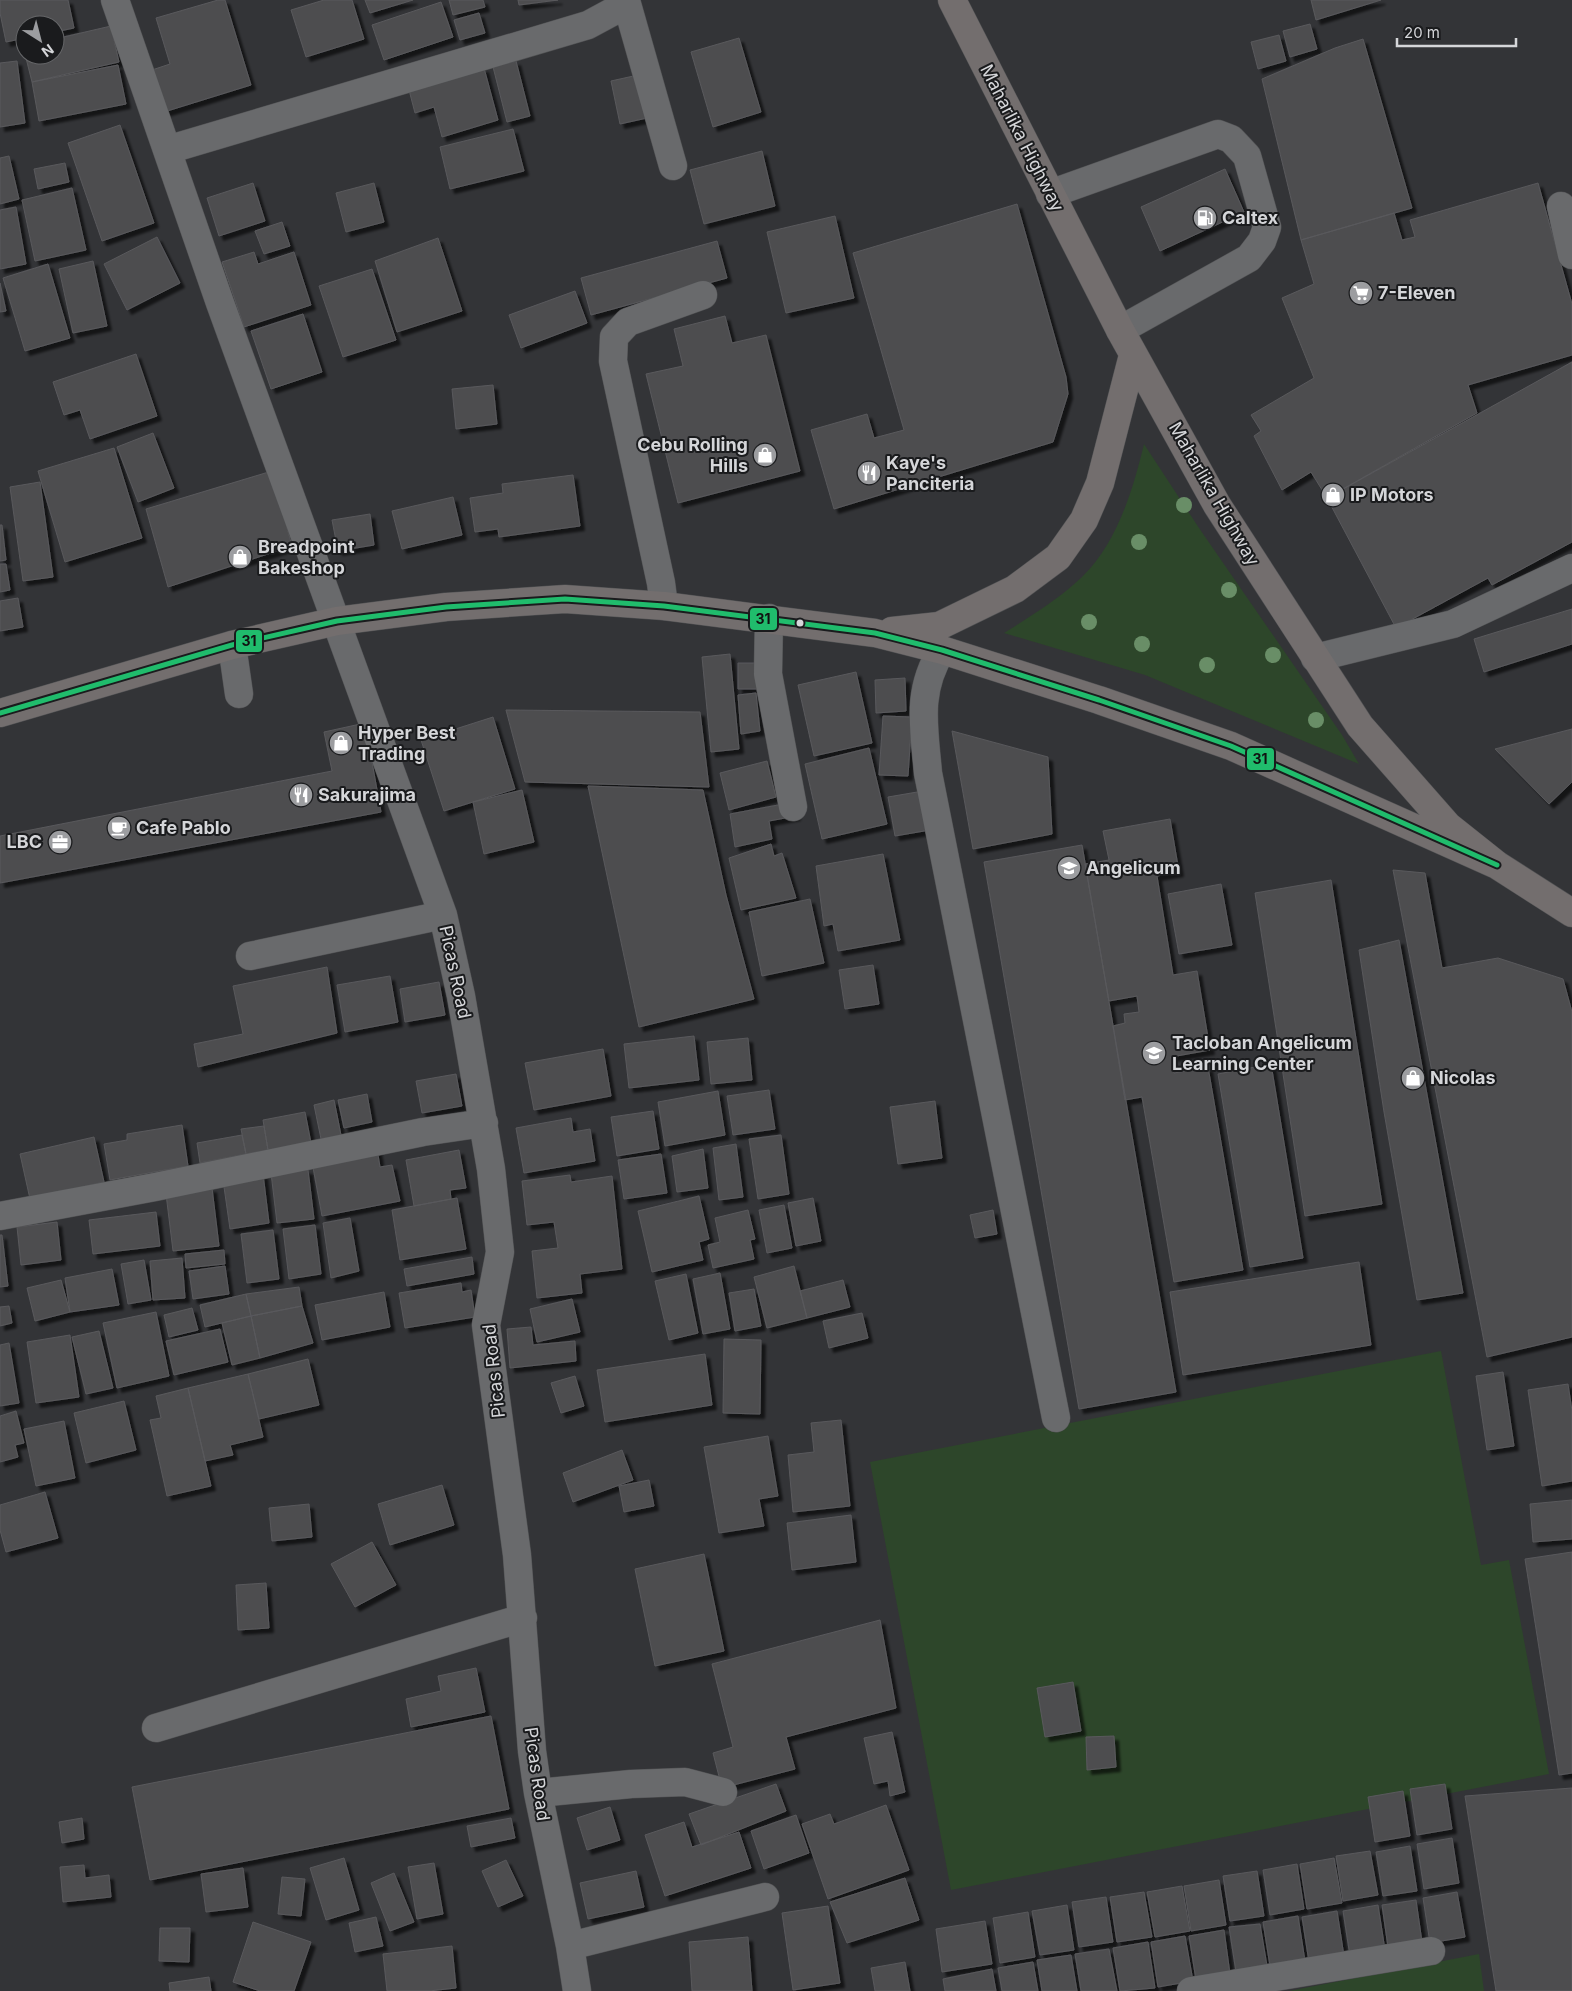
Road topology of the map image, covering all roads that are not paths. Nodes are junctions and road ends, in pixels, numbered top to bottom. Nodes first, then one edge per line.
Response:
1 (116, 0) edge
2 (952, 0) edge
3 (626, 2) edge
4 (167, 150) junction
5 (673, 166) dead end
6 (1050, 194) junction
7 (1560, 206) dead end
8 (1572, 255) edge
9 (703, 294) dead end
10 (1120, 330) junction
11 (1133, 355) junction
12 (1572, 568) edge
13 (664, 606) junction
14 (769, 618) junction
15 (337, 620) junction
16 (875, 633) junction
17 (232, 645) junction
18 (942, 650) junction
19 (1315, 658) junction
20 (239, 694) dead end
21 (0, 713) edge
22 (793, 806) dead end
23 (1497, 865) junction
24 (1572, 913) edge
25 (443, 915) junction
26 (250, 956) dead end
27 (484, 1123) junction
28 (0, 1216) edge
29 (1056, 1418) dead end
30 (523, 1618) junction
31 (156, 1728) dead end
32 (723, 1792) dead end
33 (538, 1793) junction
34 (765, 1896) dead end
35 (570, 1946) junction
36 (1431, 1951) dead end
37 (577, 1991) edge
38 (1191, 1991) edge

1 - 4 street, Picas Road
2 - 6 main road, Maharlika Highway
3 - 4 street
3 - 5 street
4 - 15 street, Picas Road
6 - 10 main road, Maharlika Highway
6 - 10 street
7 - 8 street
9 - 13 street
10 - 11 main road, Maharlika Highway
11 - 16 main road
11 - 19 main road, Maharlika Highway
12 - 19 street
13 - 14 main road
13 - 15 main road
14 - 16 main road
14 - 22 street
15 - 17 main road
15 - 25 street, Picas Road
16 - 18 main road
17 - 20 street
17 - 21 main road
18 - 23 main road
18 - 29 street
19 - 23 main road, Maharlika Highway
23 - 24 main road, Maharlika Highway
25 - 26 street
25 - 27 street, Picas Road
27 - 28 street
27 - 30 street, Picas Road
30 - 31 street
30 - 33 street, Picas Road
32 - 33 street
33 - 35 street, Picas Road
34 - 35 street
35 - 37 street, Picas Road
36 - 38 street

